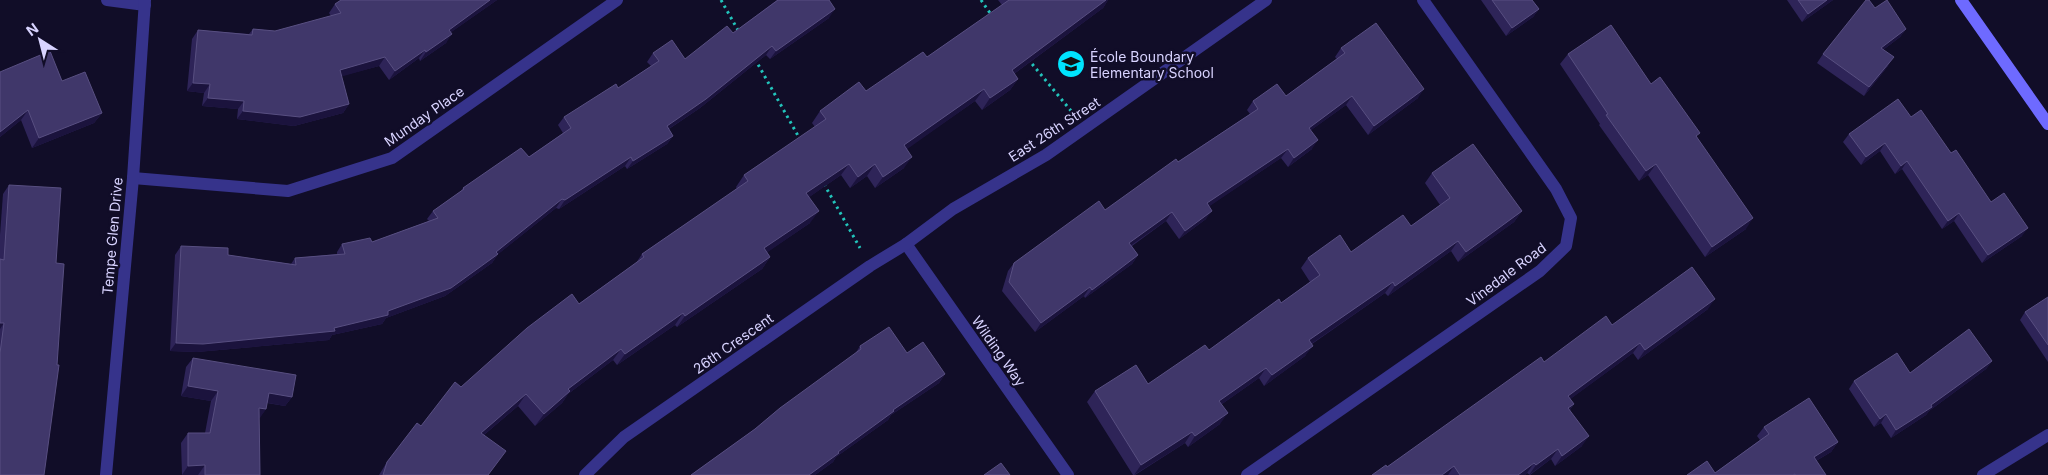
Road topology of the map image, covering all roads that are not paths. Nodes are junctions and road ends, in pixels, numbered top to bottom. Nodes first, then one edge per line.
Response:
1 (107, 0) edge
2 (617, 0) edge
3 (1266, 0) edge
4 (1423, 0) edge
5 (1961, 0) edge
6 (145, 2) edge
7 (2048, 124) edge
8 (133, 178) junction
9 (906, 244) junction
10 (2048, 435) edge
11 (106, 475) edge
12 (585, 475) edge
13 (1068, 475) edge
14 (1247, 475) edge
15 (1983, 475) edge

1 - 6 street
2 - 8 street, Munday Place
3 - 9 street, East 26th Street
4 - 14 street, Vinedale Road
5 - 7 street
6 - 8 street, Tempe Glen Drive
8 - 11 street, Tempe Glen Drive
9 - 12 street, 26th Crescent
9 - 13 street, Wilding Way
10 - 15 street

